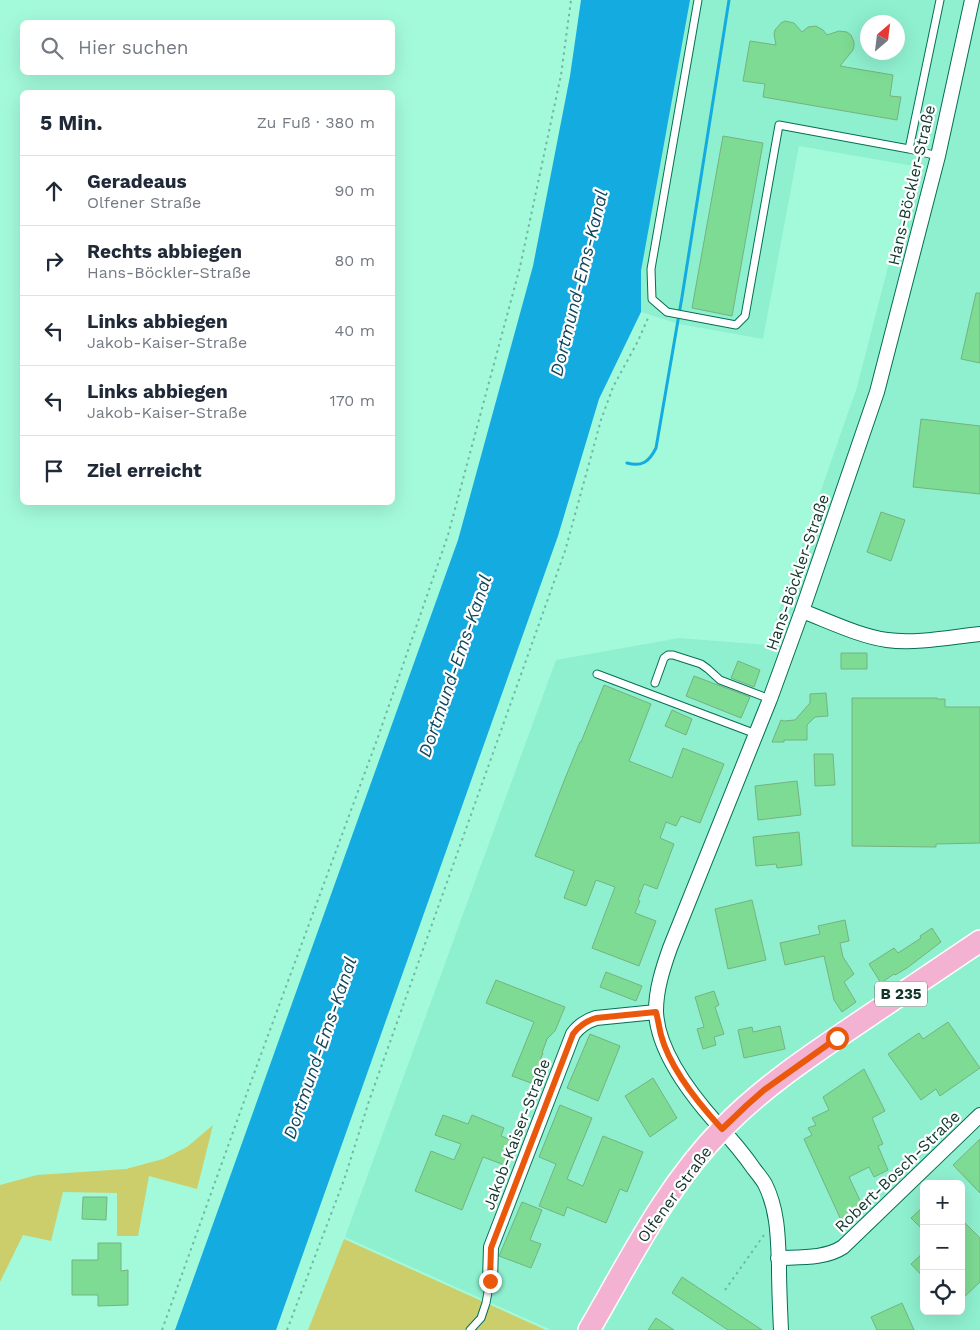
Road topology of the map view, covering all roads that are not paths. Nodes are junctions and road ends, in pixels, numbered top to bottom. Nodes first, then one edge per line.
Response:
1 (698, 0) edge
2 (940, 0) edge
3 (972, 0) edge
4 (909, 149) junction
5 (938, 156) junction
6 (802, 611) junction
7 (980, 634) edge
8 (597, 674) dead end
9 (654, 683) dead end
10 (770, 699) junction
11 (756, 734) junction
12 (980, 941) edge
13 (656, 1012) junction
14 (980, 1116) edge
15 (722, 1129) junction
16 (778, 1258) junction
17 (490, 1281) joint
18 (470, 1330) edge
19 (589, 1330) edge
20 (781, 1330) edge

1 - 4 lane
2 - 4 lane
3 - 5 street, Hans-Böckler-Straße
4 - 5 lane
5 - 6 street, Hans-Böckler-Straße
6 - 7 street
6 - 10 street, Hans-Böckler-Straße
8 - 11 lane
9 - 10 lane
10 - 11 street, Hans-Böckler-Straße
11 - 13 street, Hans-Böckler-Straße
12 - 15 main road, Olfener Straße / B 235
13 - 15 street, Hans-Böckler-Straße
13 - 17 street, Jakob-Kaiser-Straße
14 - 16 street, Robert-Bosch-Straße
15 - 16 street, Hans-Böckler-Straße
15 - 19 main road, Olfener Straße / B 235
16 - 20 street, Hans-Böckler-Straße
17 - 18 lane, Jakob-Kaiser-Straße

